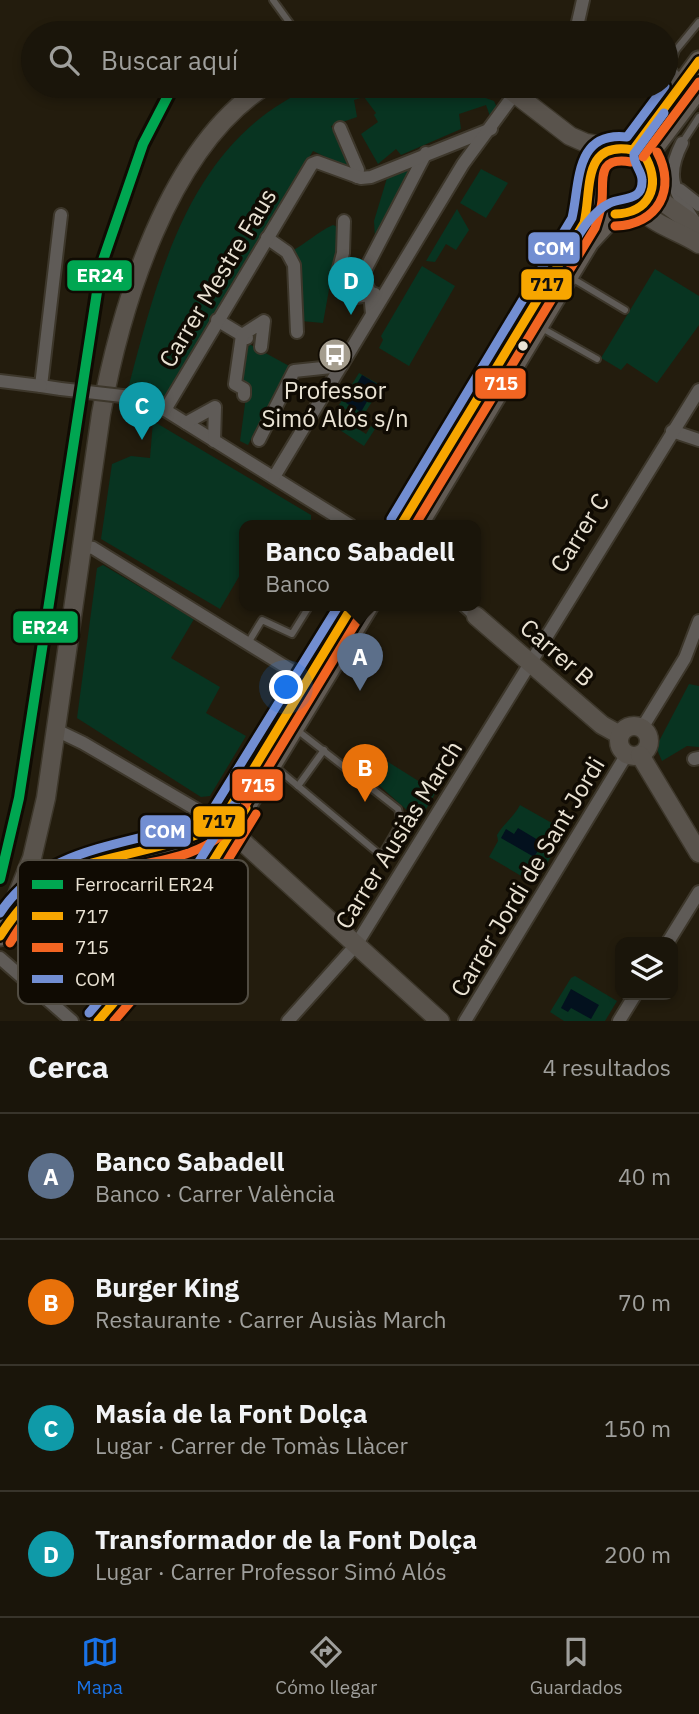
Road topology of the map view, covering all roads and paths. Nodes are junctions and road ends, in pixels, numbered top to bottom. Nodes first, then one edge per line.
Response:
1 (273, 0) edge
2 (583, 0) edge
3 (288, 21) edge
4 (578, 21) edge
5 (699, 22) edge
6 (678, 48) edge
7 (699, 61) edge
8 (679, 77) edge
9 (247, 98) edge
10 (506, 98) edge
11 (521, 98) edge
12 (666, 98) edge
13 (699, 103) edge
14 (679, 114) junction
15 (699, 117) edge
16 (341, 128) dead end
17 (491, 129) junction
18 (682, 144) joint
19 (440, 148) junction
20 (632, 152) junction
21 (426, 153) junction
22 (463, 164) junction
23 (357, 177) junction
24 (664, 186) junction
25 (590, 194) junction
26 (699, 205) edge
27 (641, 209) junction
28 (615, 214) junction
29 (61, 215) dead end
30 (344, 221) dead end
31 (699, 228) edge
32 (267, 238) junction
33 (699, 244) edge
34 (568, 276) junction
35 (386, 292) junction
36 (370, 294) junction
37 (625, 310) dead end
38 (372, 314) junction
39 (217, 320) junction
40 (538, 326) junction
41 (297, 332) dead end
42 (243, 335) junction
43 (597, 359) dead end
44 (341, 366) junction
45 (0, 381) edge
46 (41, 386) junction
47 (699, 390) edge
48 (244, 395) dead end
49 (165, 410) junction
50 (186, 423) junction
51 (672, 431) junction
52 (259, 440) dead end
53 (699, 440) edge
54 (214, 441) junction
55 (274, 477) junction
56 (342, 520) edge
57 (404, 520) edge
58 (421, 520) edge
59 (82, 546) junction
60 (306, 611) edge
61 (348, 611) edge
62 (365, 611) edge
63 (471, 611) edge
64 (699, 621) edge
65 (248, 643) junction
66 (530, 661) junction
67 (307, 680) junction
68 (295, 728) junction
69 (642, 728) junction
70 (56, 730) junction
71 (620, 735) junction
72 (324, 750) junction
73 (633, 755) junction
74 (273, 765) junction
75 (298, 786) junction
76 (226, 827) junction
77 (170, 842) junction
78 (699, 853) edge
79 (30, 860) edge
80 (100, 860) edge
81 (191, 860) edge
82 (210, 860) edge
83 (18, 890) edge
84 (699, 892) edge
85 (18, 911) edge
86 (1, 933) edge
87 (671, 937) edge
88 (356, 945) junction
89 (0, 958) edge
90 (18, 974) edge
91 (632, 1000) edge
92 (53, 1004) edge
93 (113, 1004) edge
94 (72, 1021) edge
95 (98, 1021) edge
96 (288, 1021) edge
97 (440, 1021) edge
98 (465, 1021) edge
99 (619, 1021) edge

1 - 3 lane
2 - 4 street
5 - 6 lane
7 - 8 main road
8 - 14 main road
9 - 59 street
10 - 17 street
11 - 20 street
12 - 20 main road
13 - 14 lane
14 - 20 main road
15 - 18 lane
16 - 23 street
17 - 19 street
17 - 22 street
18 - 24 street
19 - 21 street
19 - 22 street
20 - 24 main road
20 - 25 main road
21 - 23 street
21 - 36 street
22 - 35 street
23 - 32 street, Carrer Mestre Faus
24 - 26 street
24 - 27 main road
24 - 31 street
25 - 28 main road
25 - 57 main road
27 - 28 main road
27 - 33 street
28 - 34 main road
29 - 46 street
30 - 36 street
32 - 39 street, Carrer Mestre Faus
32 - 41 street
34 - 37 lane
34 - 40 main road
35 - 36 street
35 - 38 street
36 - 38 street
38 - 44 street
39 - 42 street
39 - 49 street, Carrer Mestre Faus
40 - 43 lane
40 - 58 main road
42 - 42 street
42 - 48 street
44 - 52 street
44 - 55 street
45 - 46 street
46 - 49 street, bridge
47 - 51 street, Carrer C
49 - 50 street
50 - 54 street
50 - 54 street
51 - 53 street
51 - 66 street, Carrer C
54 - 55 street
55 - 56 street
59 - 65 street
59 - 70 street
60 - 65 lane
61 - 67 main road
62 - 68 main road
63 - 66 street, Carrer B
64 - 69 street
65 - 67 street
66 - 71 street, Carrer B
66 - 88 street, Carrer Ausiàs March
67 - 76 main road
68 - 72 lane
68 - 74 main road
69 - 71 street
69 - 73 street
70 - 76 street
70 - 79 street
71 - 73 street
72 - 75 lane
72 - 75 lane
73 - 78 street
73 - 98 street, Carrer Jordi de Sant Jordi
74 - 75 lane
74 - 76 main road
76 - 77 main road
76 - 82 main road
76 - 88 street
77 - 80 main road
77 - 81 main road
83 - 86 street
84 - 87 street
85 - 86 main road
88 - 96 street, Carrer Ausiàs March
88 - 97 street
89 - 90 street
91 - 99 street
92 - 94 street
93 - 95 main road

